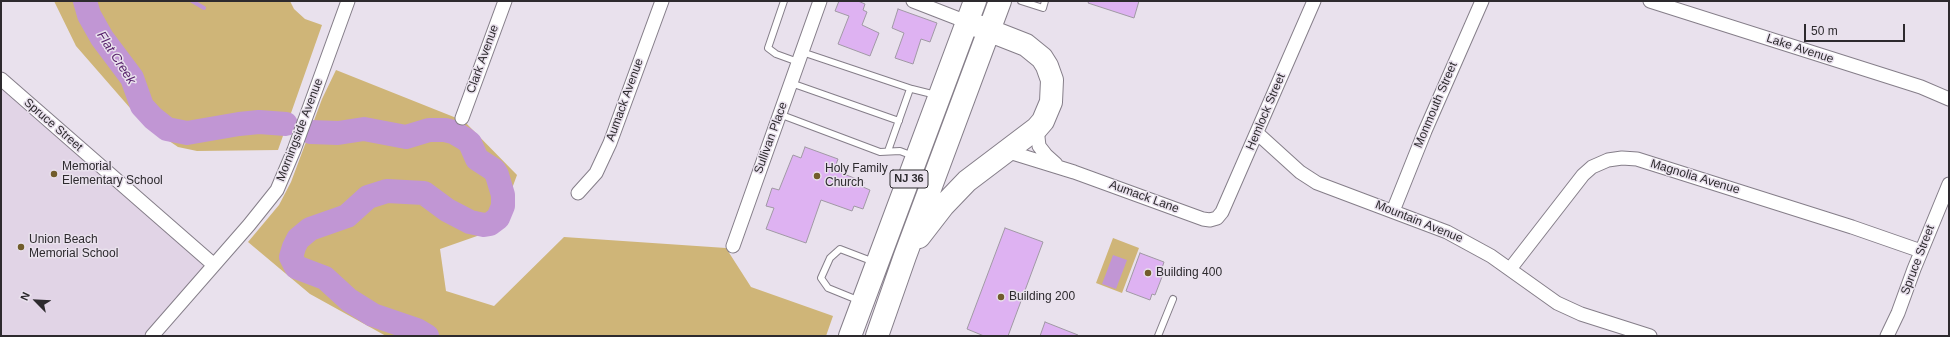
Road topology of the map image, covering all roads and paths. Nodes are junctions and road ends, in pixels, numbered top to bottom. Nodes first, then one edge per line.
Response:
1 (348, 1) edge
2 (505, 1) edge
3 (662, 1) edge
4 (784, 1) edge
5 (820, 1) edge
6 (913, 1) edge
7 (975, 1) edge
8 (1000, 1) edge
9 (1020, 1) edge
10 (1045, 1) edge
11 (1314, 1) edge
12 (1482, 1) edge
13 (1650, 1) edge
14 (967, 22) junction
15 (990, 30) junction
16 (800, 57) junction
17 (1, 79) edge
18 (791, 83) junction
19 (910, 89) junction
20 (940, 95) junction
21 (1949, 99) edge
22 (779, 114) junction
23 (462, 118) dead end
24 (899, 121) junction
25 (1037, 128) junction
26 (1258, 132) junction
27 (888, 151) junction
28 (1006, 151) junction
29 (917, 157) junction
30 (1074, 172) junction
31 (1949, 184) edge
32 (578, 192) dead end
33 (1394, 211) junction
34 (1214, 220) joint
35 (733, 246) dead end
36 (1921, 251) junction
37 (905, 256) junction
38 (878, 263) junction
39 (214, 265) junction
40 (1510, 269) junction
41 (1173, 300) dead end
42 (863, 302) junction
43 (152, 336) edge
44 (850, 336) edge
45 (878, 336) edge
46 (1158, 336) edge
47 (1650, 336) edge
48 (1887, 336) edge

1 - 39 street, Morningside Avenue
2 - 23 street, Clark Avenue
3 - 32 street, Aumack Avenue
4 - 16 lane
5 - 16 street, Sullivan Place
6 - 14 street
7 - 14 highway, NJ 36
8 - 15 highway, NJ 36
9 - 10 lane
11 - 26 street, Hemlock Street
12 - 33 street, Monmouth Street
13 - 21 street, Lake Avenue
14 - 15 highway
14 - 20 highway, NJ 36
15 - 25 highway
15 - 37 highway, NJ 36
16 - 18 street, Sullivan Place
16 - 19 lane
17 - 39 street, Spruce Street
18 - 22 street, Sullivan Place
18 - 24 lane
19 - 20 lane
19 - 24 lane
20 - 29 highway, NJ 36
22 - 27 lane
22 - 35 street, Sullivan Place
24 - 27 lane
25 - 28 highway
25 - 30 street, Aumack Lane
26 - 33 street, Mountain Avenue
26 - 34 street, Hemlock Street
27 - 29 lane
28 - 30 street, Aumack Lane
28 - 37 highway
29 - 38 highway, NJ 36
30 - 34 street, Aumack Lane
31 - 36 street, Spruce Street
33 - 40 street, Mountain Avenue
36 - 40 street, Magnolia Avenue
36 - 48 street, Spruce Street
37 - 45 highway, NJ 36
38 - 42 highway, NJ 36
38 - 42 lane
39 - 43 street, Morningside Avenue
40 - 47 street, Mountain Avenue
41 - 46 lane
42 - 44 highway, NJ 36

